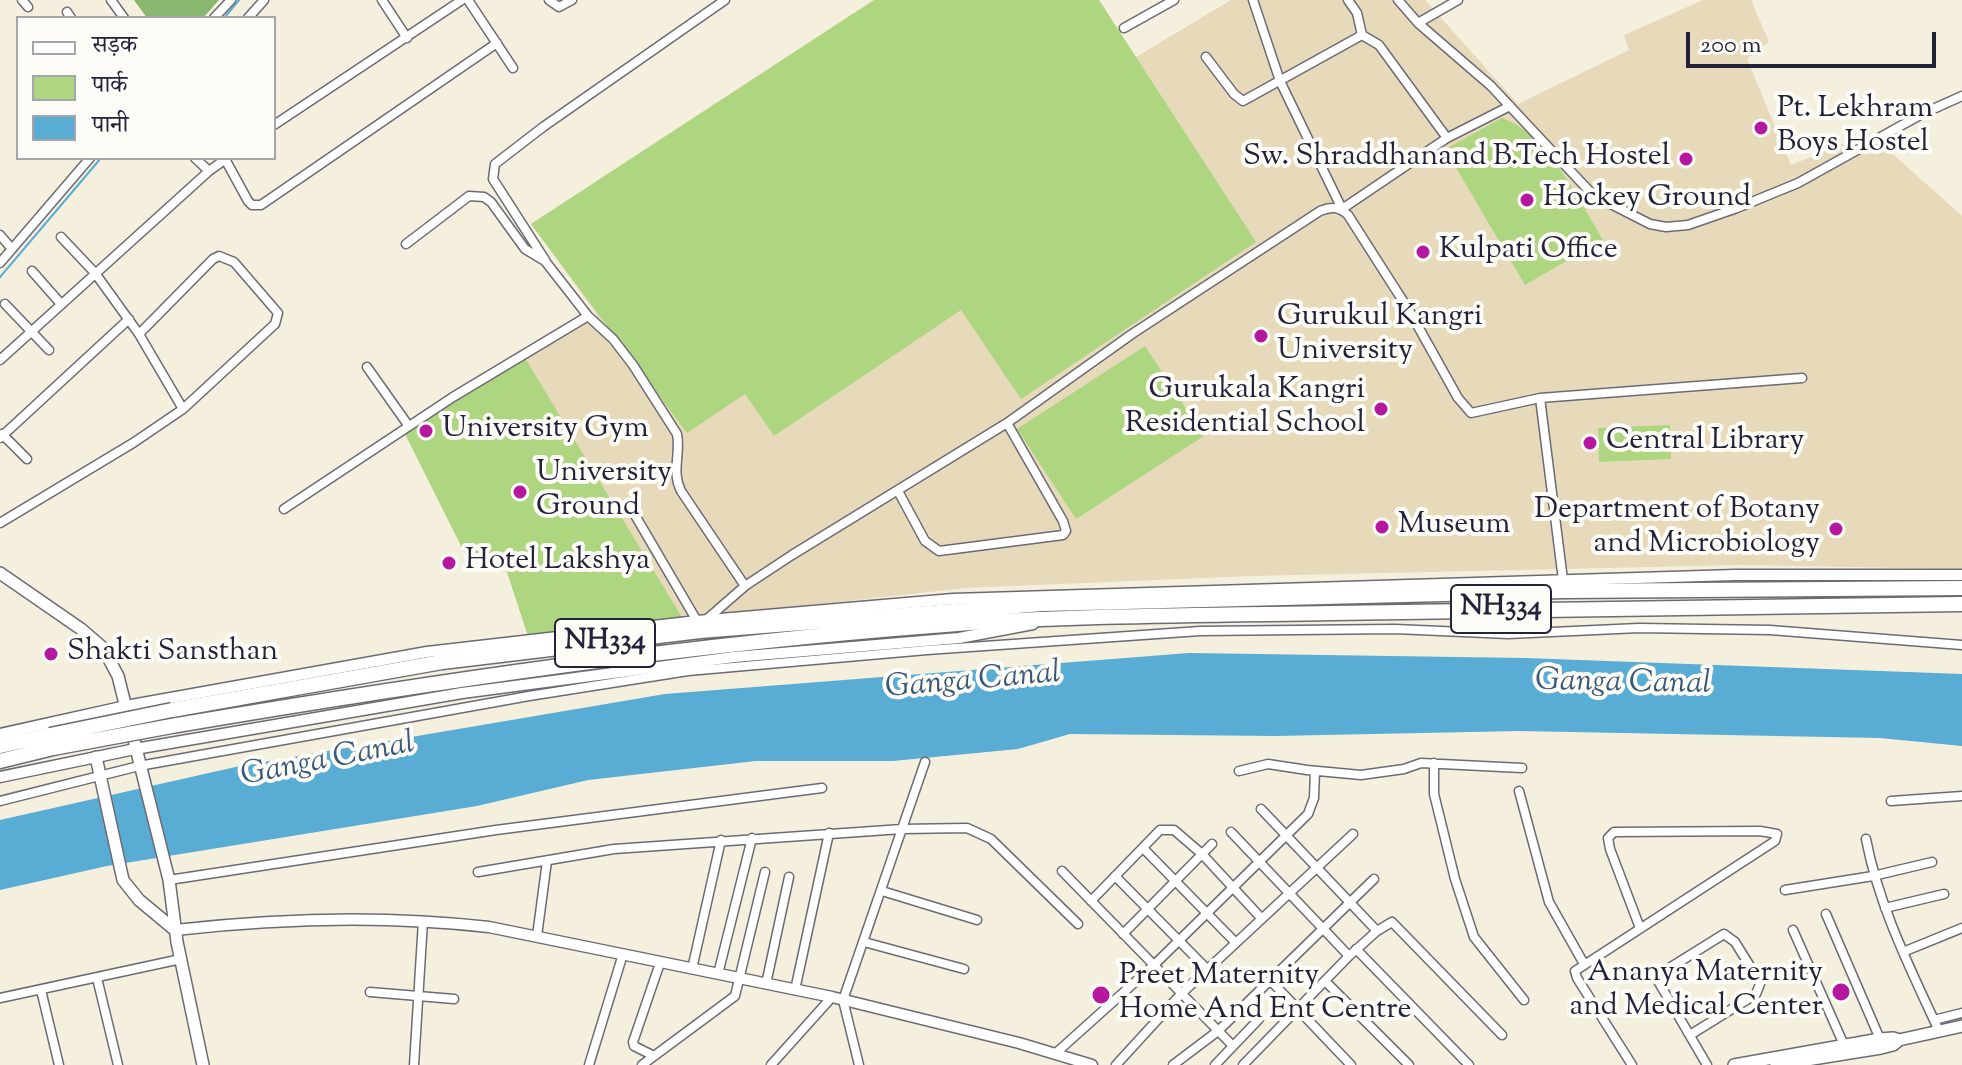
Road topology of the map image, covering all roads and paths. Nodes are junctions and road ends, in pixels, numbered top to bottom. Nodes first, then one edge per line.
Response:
1 (231, 0) edge
2 (264, 0) edge
3 (382, 0) edge
4 (465, 0) edge
5 (549, 0) edge
6 (572, 0) edge
7 (725, 0) edge
8 (1174, 0) edge
9 (1348, 0) edge
10 (1398, 0) edge
11 (1458, 0) edge
12 (1256, 1) edge
13 (216, 16) edge
14 (250, 16) edge
15 (1418, 23) junction
16 (1124, 28) dead end
17 (1362, 35) junction
18 (407, 38) junction
19 (497, 43) junction
20 (1206, 57) dead end
21 (513, 68) dead end
22 (1280, 81) junction
23 (1962, 96) edge
24 (1510, 106) junction
25 (276, 124) edge
26 (1447, 138) junction
27 (88, 160) edge
28 (197, 160) edge
29 (223, 160) edge
30 (227, 160) edge
31 (209, 171) junction
32 (1342, 209) junction
33 (0, 235) edge
34 (61, 237) dead end
35 (406, 244) dead end
36 (12, 249) junction
37 (545, 261) junction
38 (0, 263) edge
39 (32, 271) dead end
40 (95, 273) junction
41 (5, 304) dead end
42 (61, 304) junction
43 (588, 316) junction
44 (129, 319) junction
45 (30, 332) junction
46 (139, 334) junction
47 (49, 350) dead end
48 (0, 360) edge
49 (367, 367) dead end
50 (1802, 378) dead end
51 (1540, 398) junction
52 (183, 409) junction
53 (1007, 423) junction
54 (408, 425) junction
55 (1, 436) edge
56 (27, 459) dead end
57 (898, 491) junction
58 (284, 509) dead end
59 (632, 510) dead end
60 (0, 523) edge
61 (0, 573) edge
62 (1962, 575) edge
63 (1563, 580) junction
64 (745, 586) junction
65 (1962, 588) edge
66 (1962, 604) edge
67 (1051, 619) junction
68 (701, 621) junction
69 (1962, 645) edge
70 (126, 706) junction
71 (0, 734) edge
72 (51, 741) junction
73 (0, 746) edge
74 (135, 749) junction
75 (96, 757) junction
76 (0, 761) edge
77 (925, 762) dead end
78 (1434, 763) junction
79 (139, 766) junction
80 (1522, 768) dead end
81 (1239, 771) dead end
82 (1315, 771) junction
83 (0, 777) edge
84 (100, 780) junction
85 (822, 788) dead end
86 (1519, 791) dead end
87 (1962, 796) edge
88 (0, 801) edge
89 (1891, 801) dead end
90 (1261, 809) dead end
91 (902, 829) junction
92 (1231, 832) dead end
93 (829, 833) junction
94 (1353, 834) dead end
95 (1286, 836) junction
96 (752, 838) junction
97 (1866, 839) dead end
98 (721, 840) junction
99 (1212, 844) dead end
100 (1143, 848) junction
101 (1202, 854) junction
102 (547, 861) junction
103 (1259, 862) junction
104 (1932, 862) dead end
105 (1318, 867) junction
106 (1062, 871) dead end
107 (478, 872) dead end
108 (765, 872) dead end
109 (1115, 876) junction
110 (1873, 876) junction
111 (789, 877) dead end
112 (1374, 879) dead end
113 (169, 880) junction
114 (1175, 882) junction
115 (1233, 888) junction
116 (1785, 890) dead end
117 (882, 891) junction
118 (1290, 893) junction
119 (1944, 894) dead end
120 (1091, 901) junction
121 (1351, 902) junction
122 (1885, 908) junction
123 (1148, 909) junction
124 (1207, 913) junction
125 (1826, 914) dead end
126 (1262, 919) junction
127 (977, 920) dead end
128 (423, 921) junction
129 (1078, 924) dead end
130 (1640, 928) junction
131 (1962, 928) edge
132 (1323, 929) junction
133 (175, 930) junction
134 (1793, 930) dead end
135 (1377, 931) junction
136 (1123, 934) junction
137 (537, 936) junction
138 (1179, 941) junction
139 (864, 942) junction
140 (1236, 943) junction
141 (1353, 952) junction
142 (1903, 952) junction
143 (623, 954) junction
144 (181, 959) junction
145 (660, 963) junction
146 (1584, 964) junction
147 (1154, 965) junction
148 (692, 969) junction
149 (964, 969) dead end
150 (1207, 969) junction
151 (718, 974) junction
152 (97, 978) junction
153 (740, 979) junction
154 (1270, 980) junction
155 (1325, 981) junction
156 (766, 984) junction
157 (41, 990) junction
158 (795, 990) junction
159 (370, 992) dead end
160 (1181, 994) junction
161 (419, 995) junction
162 (832, 997) junction
163 (0, 998) edge
164 (454, 999) dead end
165 (843, 1000) junction
166 (1524, 1000) dead end
167 (1296, 1008) junction
168 (1962, 1013) edge
169 (1259, 1019) dead end
170 (1937, 1025) junction
171 (1962, 1026) edge
172 (1218, 1031) junction
173 (1502, 1035) dead end
174 (1690, 1035) junction
175 (1880, 1039) junction
176 (1899, 1040) junction
177 (1844, 1045) junction
178 (1233, 1046) junction
179 (1056, 1053) junction
180 (654, 1056) junction
181 (414, 1064) edge
182 (59, 1065) edge
183 (118, 1065) edge
184 (203, 1065) edge
185 (426, 1065) edge
186 (589, 1065) edge
187 (642, 1065) edge
188 (771, 1065) edge
189 (859, 1065) edge
190 (1092, 1065) edge
191 (1116, 1065) edge
192 (1173, 1065) edge
193 (1215, 1065) edge
194 (1243, 1065) edge
195 (1351, 1065) edge
196 (1409, 1065) edge
197 (1469, 1065) edge
198 (1632, 1065) edge
199 (1707, 1065) edge
200 (1734, 1065) edge
201 (1776, 1065) edge

1 - 13 street
2 - 14 street
3 - 18 street
4 - 18 street
4 - 19 street
5 - 6 street
7 - 37 street
8 - 16 street
9 - 17 street
10 - 15 street
11 - 15 street
12 - 22 street
15 - 24 street
17 - 22 street
17 - 26 street
18 - 25 street
19 - 21 street
19 - 30 street
20 - 22 street
22 - 32 street
23 - 24 street
24 - 26 street
26 - 32 street
27 - 36 street
28 - 31 street
29 - 31 street
31 - 40 street
32 - 51 street
32 - 53 street
33 - 36 street
34 - 40 street
35 - 37 street
36 - 38 street
37 - 43 street
39 - 42 street
40 - 42 street
40 - 44 street
41 - 45 street
42 - 45 street
43 - 54 street
43 - 64 street
44 - 46 street
44 - 55 street
45 - 47 street
45 - 48 street
46 - 52 street
46 - 52 street
49 - 54 street
50 - 51 street
51 - 63 street
52 - 60 street
53 - 57 street
53 - 57 street
54 - 58 street
55 - 56 street
57 - 64 street
59 - 68 street
61 - 70 main road
62 - 63 street
63 - 68 street
64 - 68 street
65 - 72 highway, NH334, bridge
66 - 67 highway, NH334
67 - 72 highway, NH334, bridge
67 - 74 street
68 - 70 street
69 - 79 street
70 - 71 street
70 - 74 main road
72 - 73 highway, NH334
72 - 76 highway, NH334
74 - 75 street
74 - 79 main road
75 - 83 street
75 - 84 main road
77 - 91 street
78 - 80 street
78 - 82 street
78 - 166 street
79 - 84 street
79 - 113 main road
81 - 82 street
82 - 95 street
84 - 88 street
84 - 133 main road
85 - 113 street
86 - 146 street
87 - 89 street
90 - 95 street
91 - 93 street
91 - 117 street
91 - 129 street
92 - 103 street
93 - 96 street
93 - 158 street
94 - 105 street
95 - 103 street
95 - 105 street
96 - 98 street
96 - 151 street
97 - 110 street
98 - 102 street
98 - 148 street
99 - 101 street
100 - 101 street
100 - 109 street
100 - 114 street
101 - 114 street
101 - 115 street
102 - 107 street
102 - 137 street
103 - 115 street
103 - 118 street
104 - 110 street
105 - 118 street
105 - 121 street
106 - 120 street
108 - 153 street
109 - 120 street
109 - 123 street
110 - 116 street
110 - 122 street
111 - 156 street
112 - 121 street
113 - 133 main road
114 - 123 street
114 - 124 street
115 - 124 street
115 - 126 street
117 - 127 street
117 - 139 street
118 - 126 street
118 - 132 street
119 - 122 street
120 - 136 street
121 - 132 street
121 - 135 street
122 - 142 street
123 - 136 street
123 - 138 street
124 - 138 street
124 - 140 street
125 - 175 street
126 - 140 street
128 - 133 street
128 - 137 street
128 - 161 street
130 - 130 street
130 - 146 street
131 - 142 street
132 - 141 street
132 - 154 street
133 - 144 main road
134 - 177 street
135 - 141 street
135 - 173 street
136 - 147 street
137 - 143 street
138 - 147 street
138 - 150 street
139 - 149 street
139 - 165 street
140 - 150 street
141 - 155 street
141 - 197 street
142 - 170 street
143 - 145 street
143 - 186 street
144 - 152 street
144 - 184 main road
145 - 148 street
145 - 180 street
146 - 198 street
147 - 160 street
147 - 179 street
148 - 151 street
150 - 160 street
151 - 153 street
152 - 157 street
152 - 183 street
153 - 156 street
153 - 180 street
154 - 167 street
154 - 172 street
155 - 167 street
155 - 196 street
156 - 158 street
157 - 163 street
157 - 182 street
158 - 162 street
159 - 161 street
160 - 172 street
160 - 191 street
161 - 164 street
161 - 181 street
162 - 165 street
162 - 188 street
165 - 179 street
165 - 189 street
167 - 194 street
167 - 195 street
168 - 170 street
169 - 178 street
170 - 171 main road
170 - 176 main road
172 - 178 street
172 - 192 street
174 - 174 street
174 - 199 street
175 - 176 main road
175 - 177 main road
176 - 201 main road
177 - 200 main road
178 - 193 street
179 - 190 street
180 - 187 street
181 - 185 street

